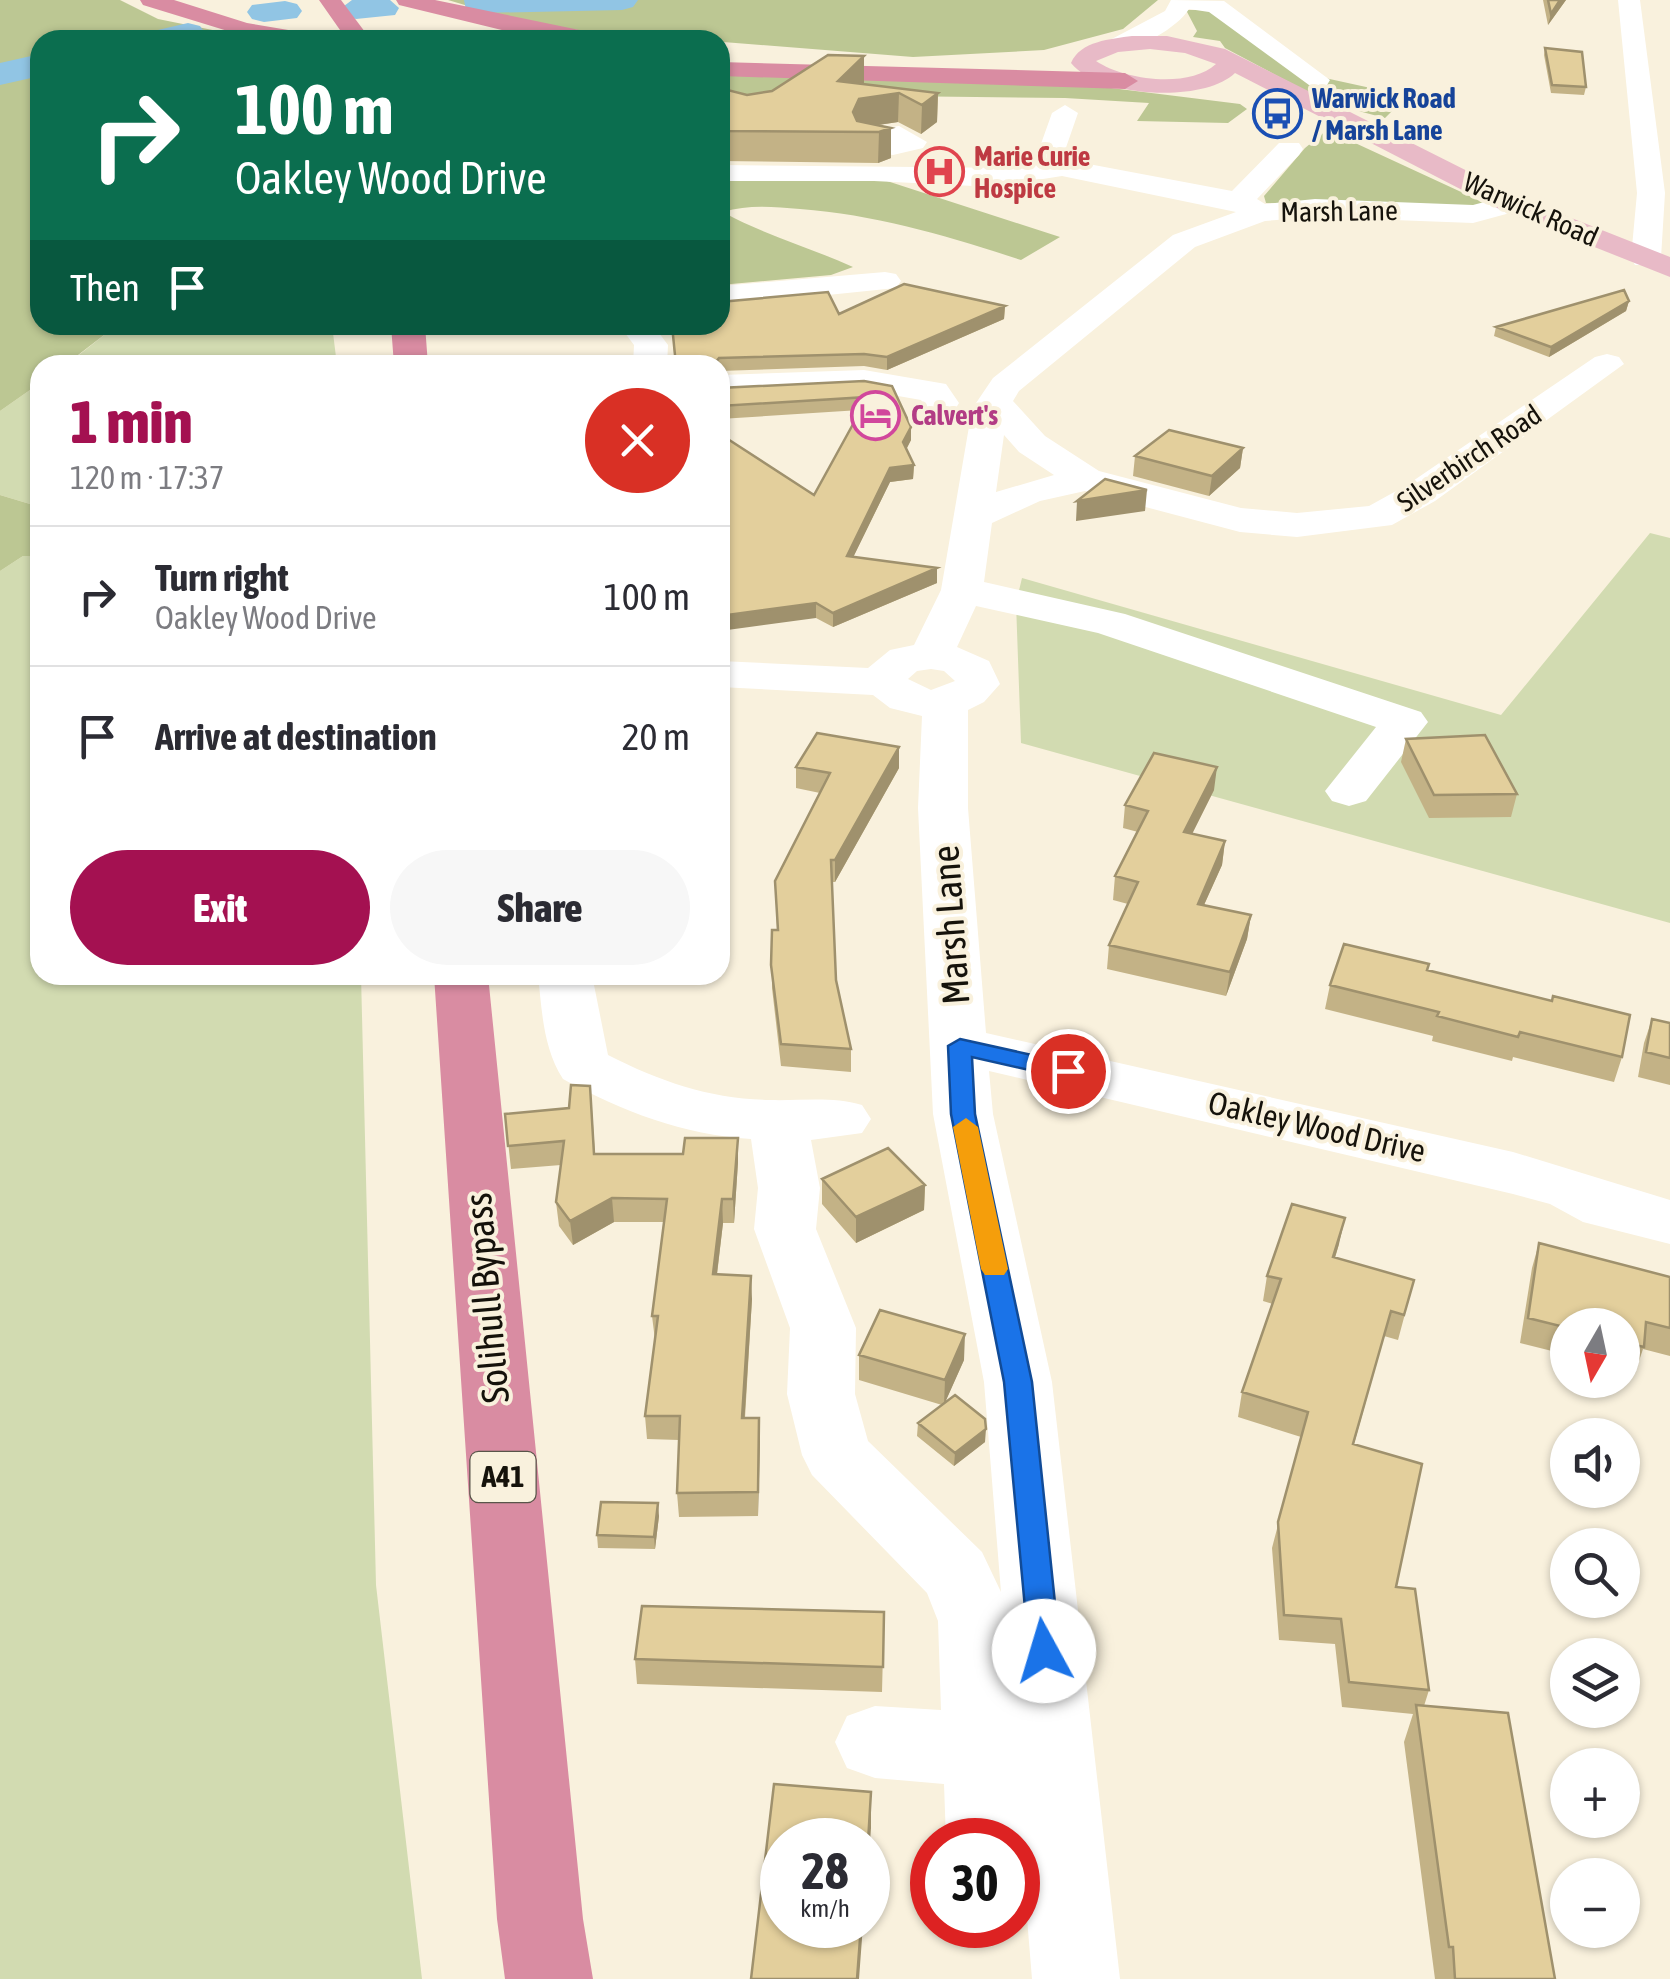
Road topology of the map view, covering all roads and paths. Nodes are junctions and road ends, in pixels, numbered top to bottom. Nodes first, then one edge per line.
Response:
1 (151, 0) edge
2 (330, 0) edge
3 (407, 0) edge
4 (1629, 0) edge
5 (1179, 5) edge
6 (309, 28) edge
7 (352, 30) edge
8 (535, 30) edge
9 (1105, 48) junction
10 (730, 55) edge
11 (1214, 55) junction
12 (730, 69) edge
13 (1318, 80) dead end
14 (1125, 81) junction
15 (1158, 84) junction
16 (1230, 98) dead end
17 (1264, 106) dead end
18 (1065, 112) dead end
19 (910, 144) dead end
20 (1394, 145) junction
21 (1289, 149) dead end
22 (1056, 166) junction
23 (730, 174) edge
24 (1511, 204) junction
25 (1250, 207) junction
26 (1473, 214) junction
27 (1570, 229) junction
28 (1658, 263) edge
29 (885, 281) dead end
30 (730, 296) edge
31 (1607, 364) dead end
32 (730, 386) edge
33 (944, 392) dead end
34 (995, 402) junction
35 (1086, 479) junction
36 (972, 518) junction
37 (962, 590) junction
38 (730, 674) edge
39 (920, 680) junction
40 (1349, 791) dead end
41 (462, 985) edge
42 (566, 985) edge
43 (960, 1046) junction
44 (1670, 1222) edge
45 (875, 1742) dead end
46 (985, 1750) junction
47 (987, 1818) edge
48 (549, 1979) edge
49 (1076, 1979) edge

1 - 6 highway
2 - 7 highway
3 - 8 highway
4 - 28 street
5 - 9 street
5 - 11 street, Warwick Road
5 - 13 street
9 - 10 highway
9 - 11 main road
9 - 14 main road
11 - 15 main road
11 - 20 main road, Warwick Road
12 - 14 highway
14 - 15 main road
15 - 16 main road
17 - 20 main road, Warwick Road
18 - 22 street
19 - 22 street
20 - 24 main road, Warwick Road
21 - 25 street
22 - 23 street
22 - 25 street
24 - 26 street, Marsh Lane
24 - 27 main road, Warwick Road
25 - 26 street, Marsh Lane
25 - 34 street, Marsh Lane
26 - 27 street, Marsh Lane
27 - 28 main road, Warwick Road
29 - 30 street
31 - 35 street, Silverbirch Road
32 - 33 street
34 - 35 street, Silverbirch Road
34 - 36 street, Marsh Lane
35 - 36 street, Silverbirch Road
36 - 37 street, Marsh Lane
37 - 39 street, Marsh Lane
37 - 40 street
38 - 39 street
39 - 43 street, Marsh Lane
41 - 48 highway, Solihull Bypass / A41
42 - 46 street
43 - 44 street, Oakley Wood Drive
43 - 49 street, Marsh Lane
45 - 46 street
46 - 47 street

